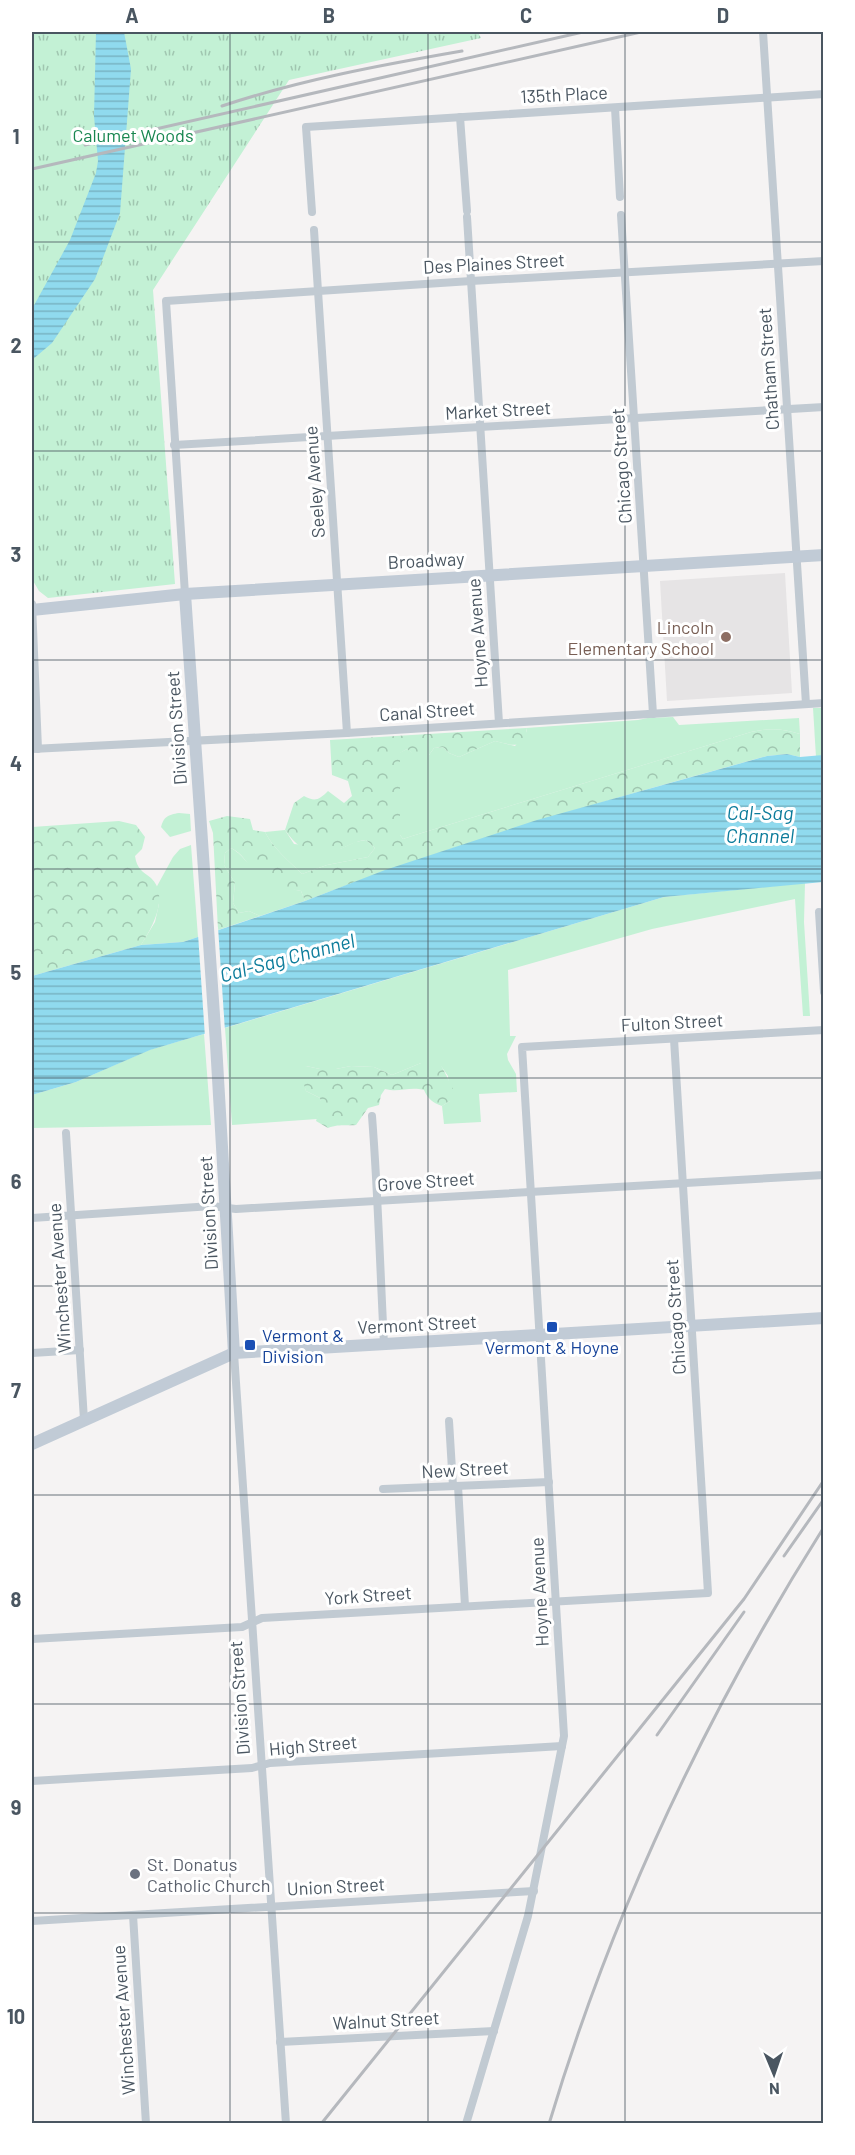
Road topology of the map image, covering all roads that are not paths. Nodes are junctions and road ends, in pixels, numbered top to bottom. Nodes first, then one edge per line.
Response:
1 (763, 32) edge
2 (824, 94) edge
3 (767, 98) junction
4 (615, 108) junction
5 (460, 117) junction
6 (620, 197) dead end
7 (312, 212) dead end
8 (621, 215) dead end
9 (314, 230) dead end
10 (824, 261) edge
11 (777, 264) junction
12 (625, 273) junction
13 (471, 281) junction
14 (318, 291) junction
15 (166, 301) joint
16 (824, 407) edge
17 (787, 410) junction
18 (634, 419) junction
19 (481, 426) junction
20 (327, 437) junction
21 (174, 445) junction
22 (824, 555) edge
23 (796, 556) junction
24 (644, 566) junction
25 (490, 574) junction
26 (337, 583) junction
27 (185, 594) junction
28 (32, 608) edge
29 (824, 703) edge
30 (806, 704) junction
31 (653, 714) junction
32 (499, 723) junction
33 (347, 733) junction
34 (195, 740) junction
35 (35, 749) edge
36 (819, 912) dead end
37 (824, 992) edge
38 (824, 1030) edge
39 (674, 1039) junction
40 (522, 1047) joint
41 (372, 1116) dead end
42 (66, 1133) dead end
43 (824, 1175) edge
44 (683, 1182) junction
45 (531, 1191) junction
46 (378, 1200) junction
47 (225, 1208) junction
48 (72, 1215) junction
49 (32, 1218) edge
50 (824, 1318) edge
51 (693, 1326) junction
52 (540, 1335) junction
53 (384, 1344) junction
54 (80, 1350) junction
55 (32, 1353) edge
56 (234, 1353) junction
57 (84, 1420) junction
58 (449, 1421) dead end
59 (32, 1444) edge
60 (549, 1482) junction
61 (456, 1486) junction
62 (383, 1489) dead end
63 (708, 1593) joint
64 (556, 1601) junction
65 (465, 1606) junction
66 (252, 1623) junction
67 (32, 1639) edge
68 (562, 1746) junction
69 (261, 1766) junction
70 (32, 1781) edge
71 (534, 1891) junction
72 (271, 1907) junction
73 (133, 1915) junction
74 (32, 1921) edge
75 (494, 2031) junction
76 (280, 2042) junction
77 (146, 2124) edge
78 (286, 2124) edge
79 (466, 2124) edge

1 - 3 street, Chatham Street
2 - 3 street, 135th Place
3 - 4 street, 135th Place
3 - 11 street, Chatham Street
4 - 5 street, 135th Place
4 - 6 street
5 - 7 street, 135th Place
5 - 13 street, Hoyne Avenue
8 - 12 street, Chicago Street
9 - 14 street, Seeley Avenue
10 - 11 street, Des Plaines Street
11 - 12 street, Des Plaines Street
11 - 17 street, Chatham Street
12 - 13 street, Des Plaines Street
12 - 18 street, Chicago Street
13 - 14 street, Des Plaines Street
13 - 19 street, Hoyne Avenue
14 - 15 street, Des Plaines Street
14 - 20 street, Seeley Avenue
15 - 21 street, Division Street
16 - 17 street, Market Street
17 - 18 street, Market Street
17 - 23 street, Chatham Street
18 - 19 street, Market Street
18 - 24 street, Chicago Street
19 - 20 street, Market Street
19 - 25 street, Hoyne Avenue
20 - 21 street, Market Street
20 - 26 street, Seeley Avenue
21 - 27 street, Division Street
22 - 23 street, Broadway
23 - 24 street, Broadway
23 - 30 street, Chatham Street
24 - 25 street, Broadway
24 - 31 street, Chicago Street
25 - 26 street, Broadway
25 - 32 street, Hoyne Avenue
26 - 27 street, Broadway
26 - 33 street, Seeley Avenue
27 - 28 street, Broadway
27 - 34 street, Division Street
28 - 35 street
29 - 30 street, Canal Street
30 - 31 street, Canal Street
31 - 32 street, Canal Street
32 - 33 street, Canal Street
33 - 34 street, Canal Street
34 - 35 street, Canal Street
34 - 47 street, Division Street
36 - 37 street
38 - 39 street, Fulton Street
39 - 40 street, Fulton Street
39 - 44 street, Chicago Street
40 - 45 street, Hoyne Avenue
41 - 46 street
42 - 48 street, Winchester Avenue
43 - 44 street, Grove Street
44 - 45 street, Grove Street
44 - 51 street, Chicago Street
45 - 46 street, Grove Street
45 - 52 street, Hoyne Avenue
46 - 47 street, Grove Street
46 - 53 street
47 - 48 street, Grove Street
47 - 56 street, Division Street
48 - 49 street, Grove Street
48 - 54 street, Winchester Avenue
50 - 51 street, Vermont Street
51 - 52 street, Vermont Street
51 - 63 street, Chicago Street
52 - 53 street, Vermont Street
52 - 60 street, Hoyne Avenue
53 - 56 street, Vermont Street
54 - 55 street
54 - 57 street, Winchester Avenue
56 - 57 street, Vermont Street
56 - 66 street, Division Street
57 - 59 street, Vermont Street
58 - 61 street
60 - 61 street, New Street
60 - 64 street, Hoyne Avenue
61 - 62 street, New Street
61 - 65 street
63 - 64 street, York Street
64 - 65 street, York Street
64 - 68 street, Hoyne Avenue
65 - 66 street, York Street
66 - 67 street, York Street
66 - 69 street, Division Street
68 - 69 street, High Street
68 - 71 street, Hoyne Avenue
69 - 70 street, High Street
69 - 72 street, Division Street
71 - 72 street, Union Street
71 - 75 street, Hoyne Avenue
72 - 73 street, Union Street
72 - 76 street, Division Street
73 - 74 street, Union Street
73 - 77 street, Winchester Avenue
75 - 76 street, Walnut Street
75 - 79 street, Hoyne Avenue
76 - 78 street, Division Street

